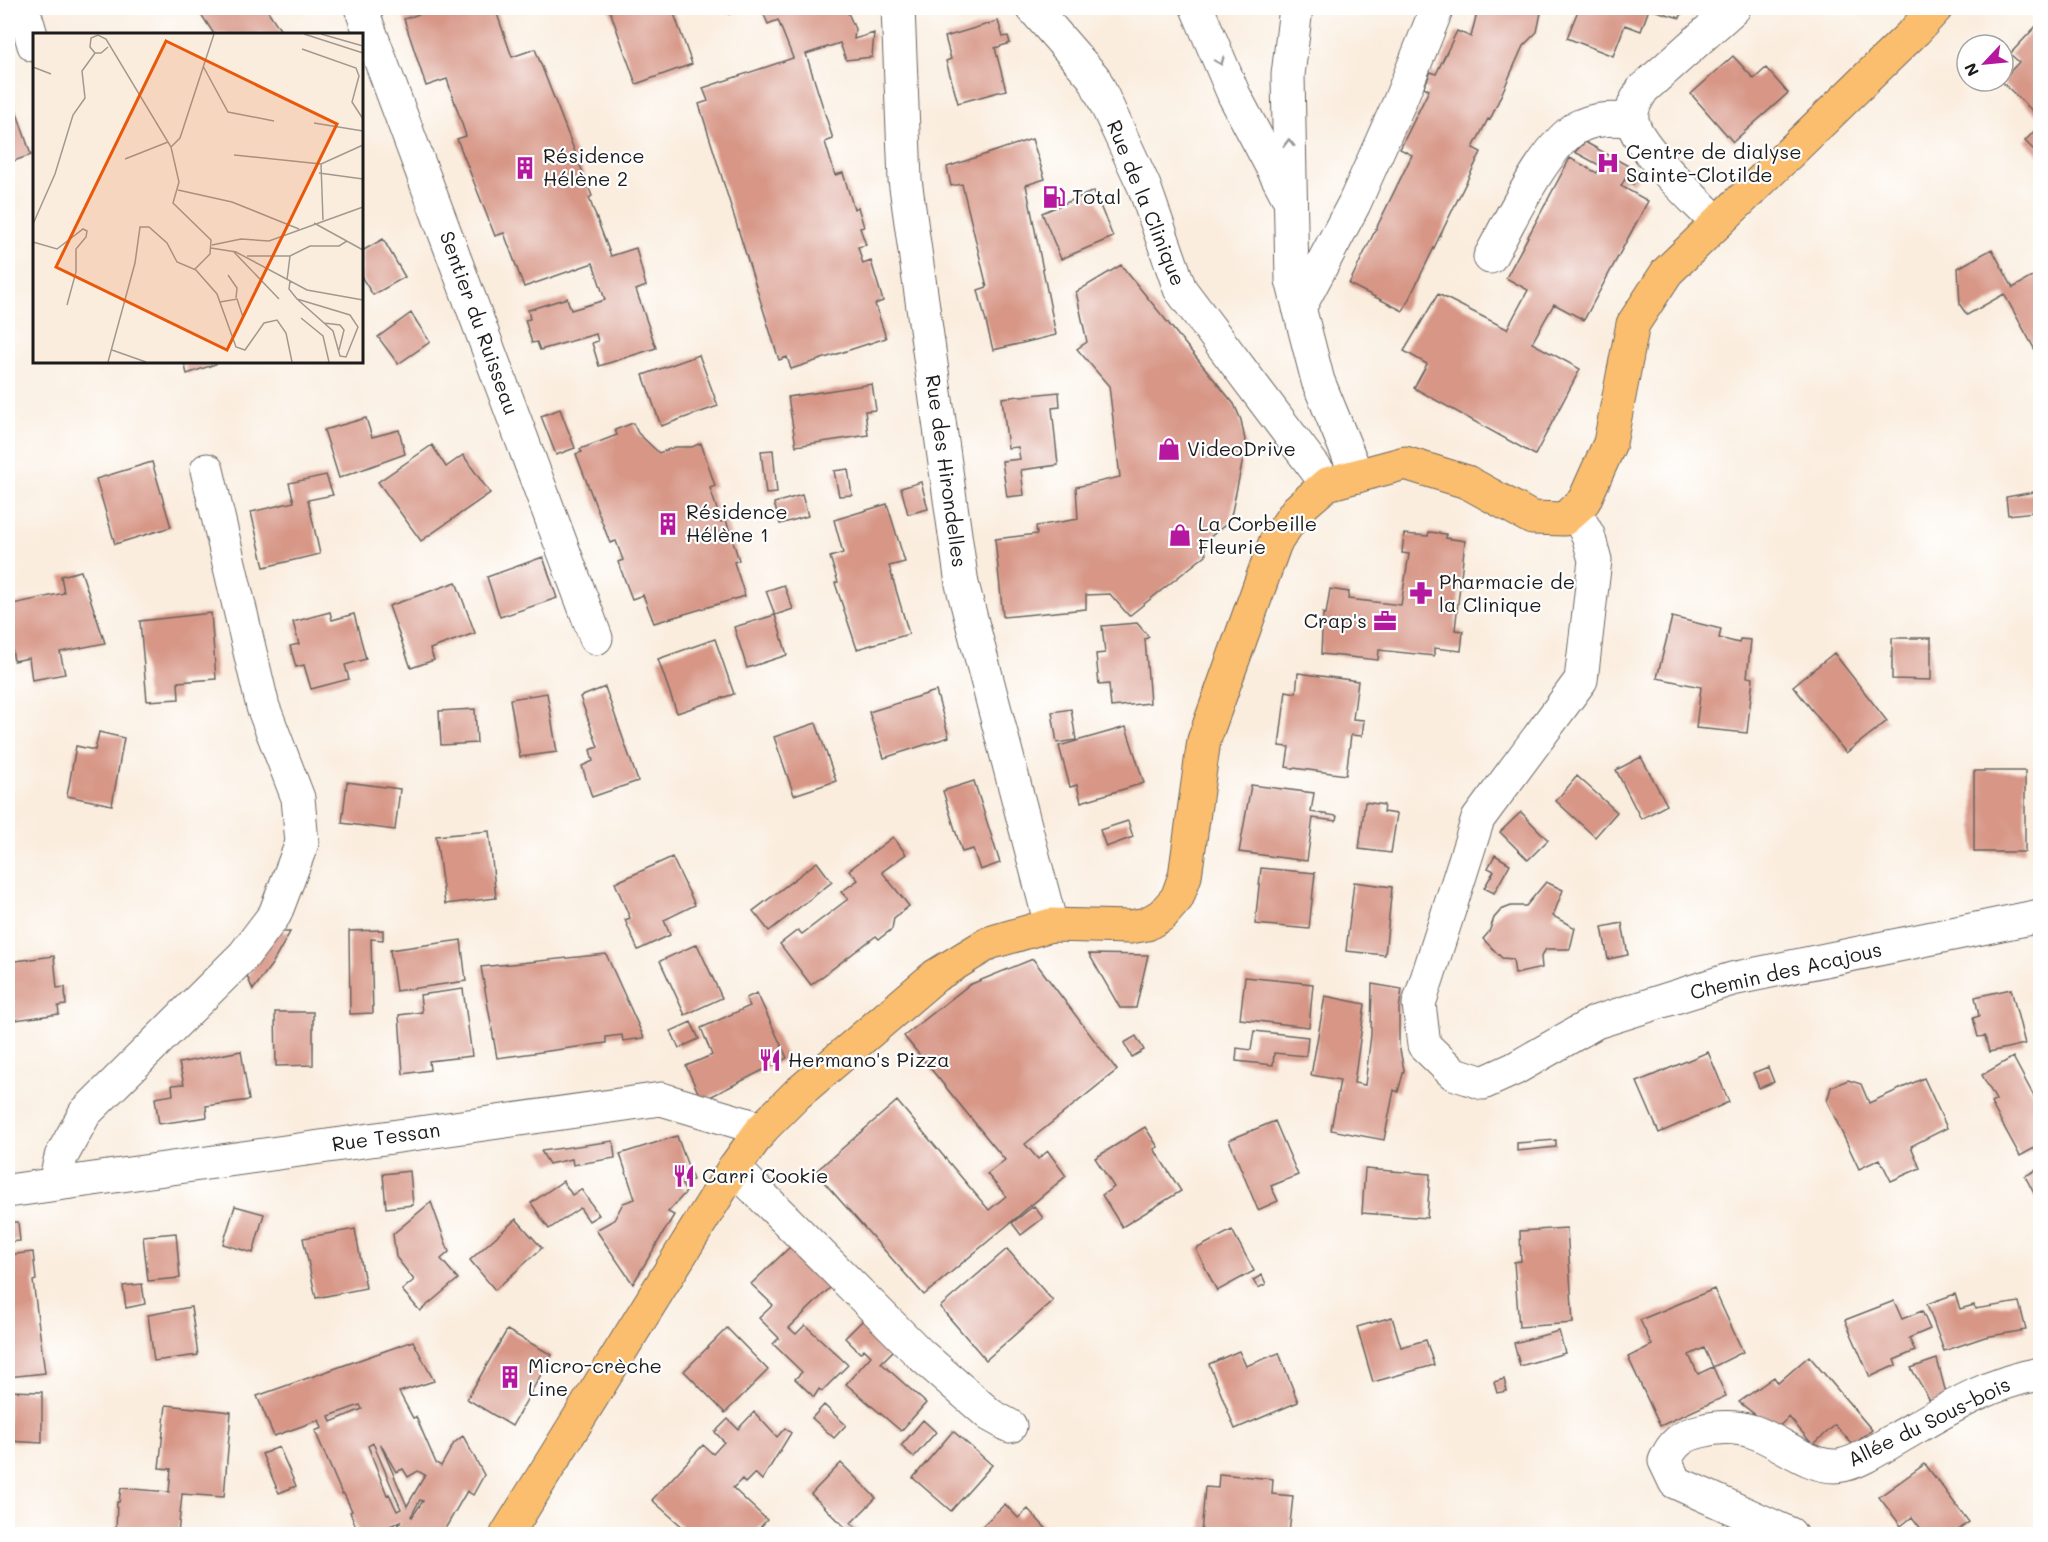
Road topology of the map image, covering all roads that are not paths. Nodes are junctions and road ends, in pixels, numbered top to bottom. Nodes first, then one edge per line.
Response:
1 (23, 8) edge
2 (362, 8) edge
3 (898, 8) edge
4 (1033, 8) edge
5 (1197, 8) edge
6 (1296, 8) edge
7 (1437, 8) edge
8 (1734, 8) edge
9 (1936, 8) edge
10 (33, 42) edge
11 (1632, 120) junction
12 (1290, 202) junction
13 (1718, 223) junction
14 (1490, 257) dead end
15 (1299, 308) junction
16 (207, 470) dead end
17 (1342, 480) junction
18 (1574, 510) junction
19 (596, 638) dead end
20 (2040, 916) edge
21 (1051, 925) junction
22 (762, 1129) junction
23 (734, 1168) junction
24 (55, 1182) junction
25 (8, 1191) edge
26 (2040, 1374) edge
27 (1010, 1426) dead end
28 (507, 1534) edge
29 (1790, 1534) edge

1 - 10 street
2 - 19 street, Sentier du Ruisseau
3 - 21 street, Rue des Hirondelles
4 - 17 street, Rue de la Clinique
5 -> 12 street
12 -> 6 street
7 - 15 street
8 - 11 street
9 - 13 main road
11 - 13 street
11 - 14 street
12 - 15 street
13 - 18 main road
15 - 17 street
16 - 24 street
17 - 18 main road
17 - 21 main road
18 - 20 street, Chemin des Acajous
21 - 22 main road
22 - 23 main road
22 - 24 street, Rue Tessan
23 - 27 street
23 - 28 main road
24 - 25 street, Rue Tessan
26 - 29 street, Allée du Sous-bois

